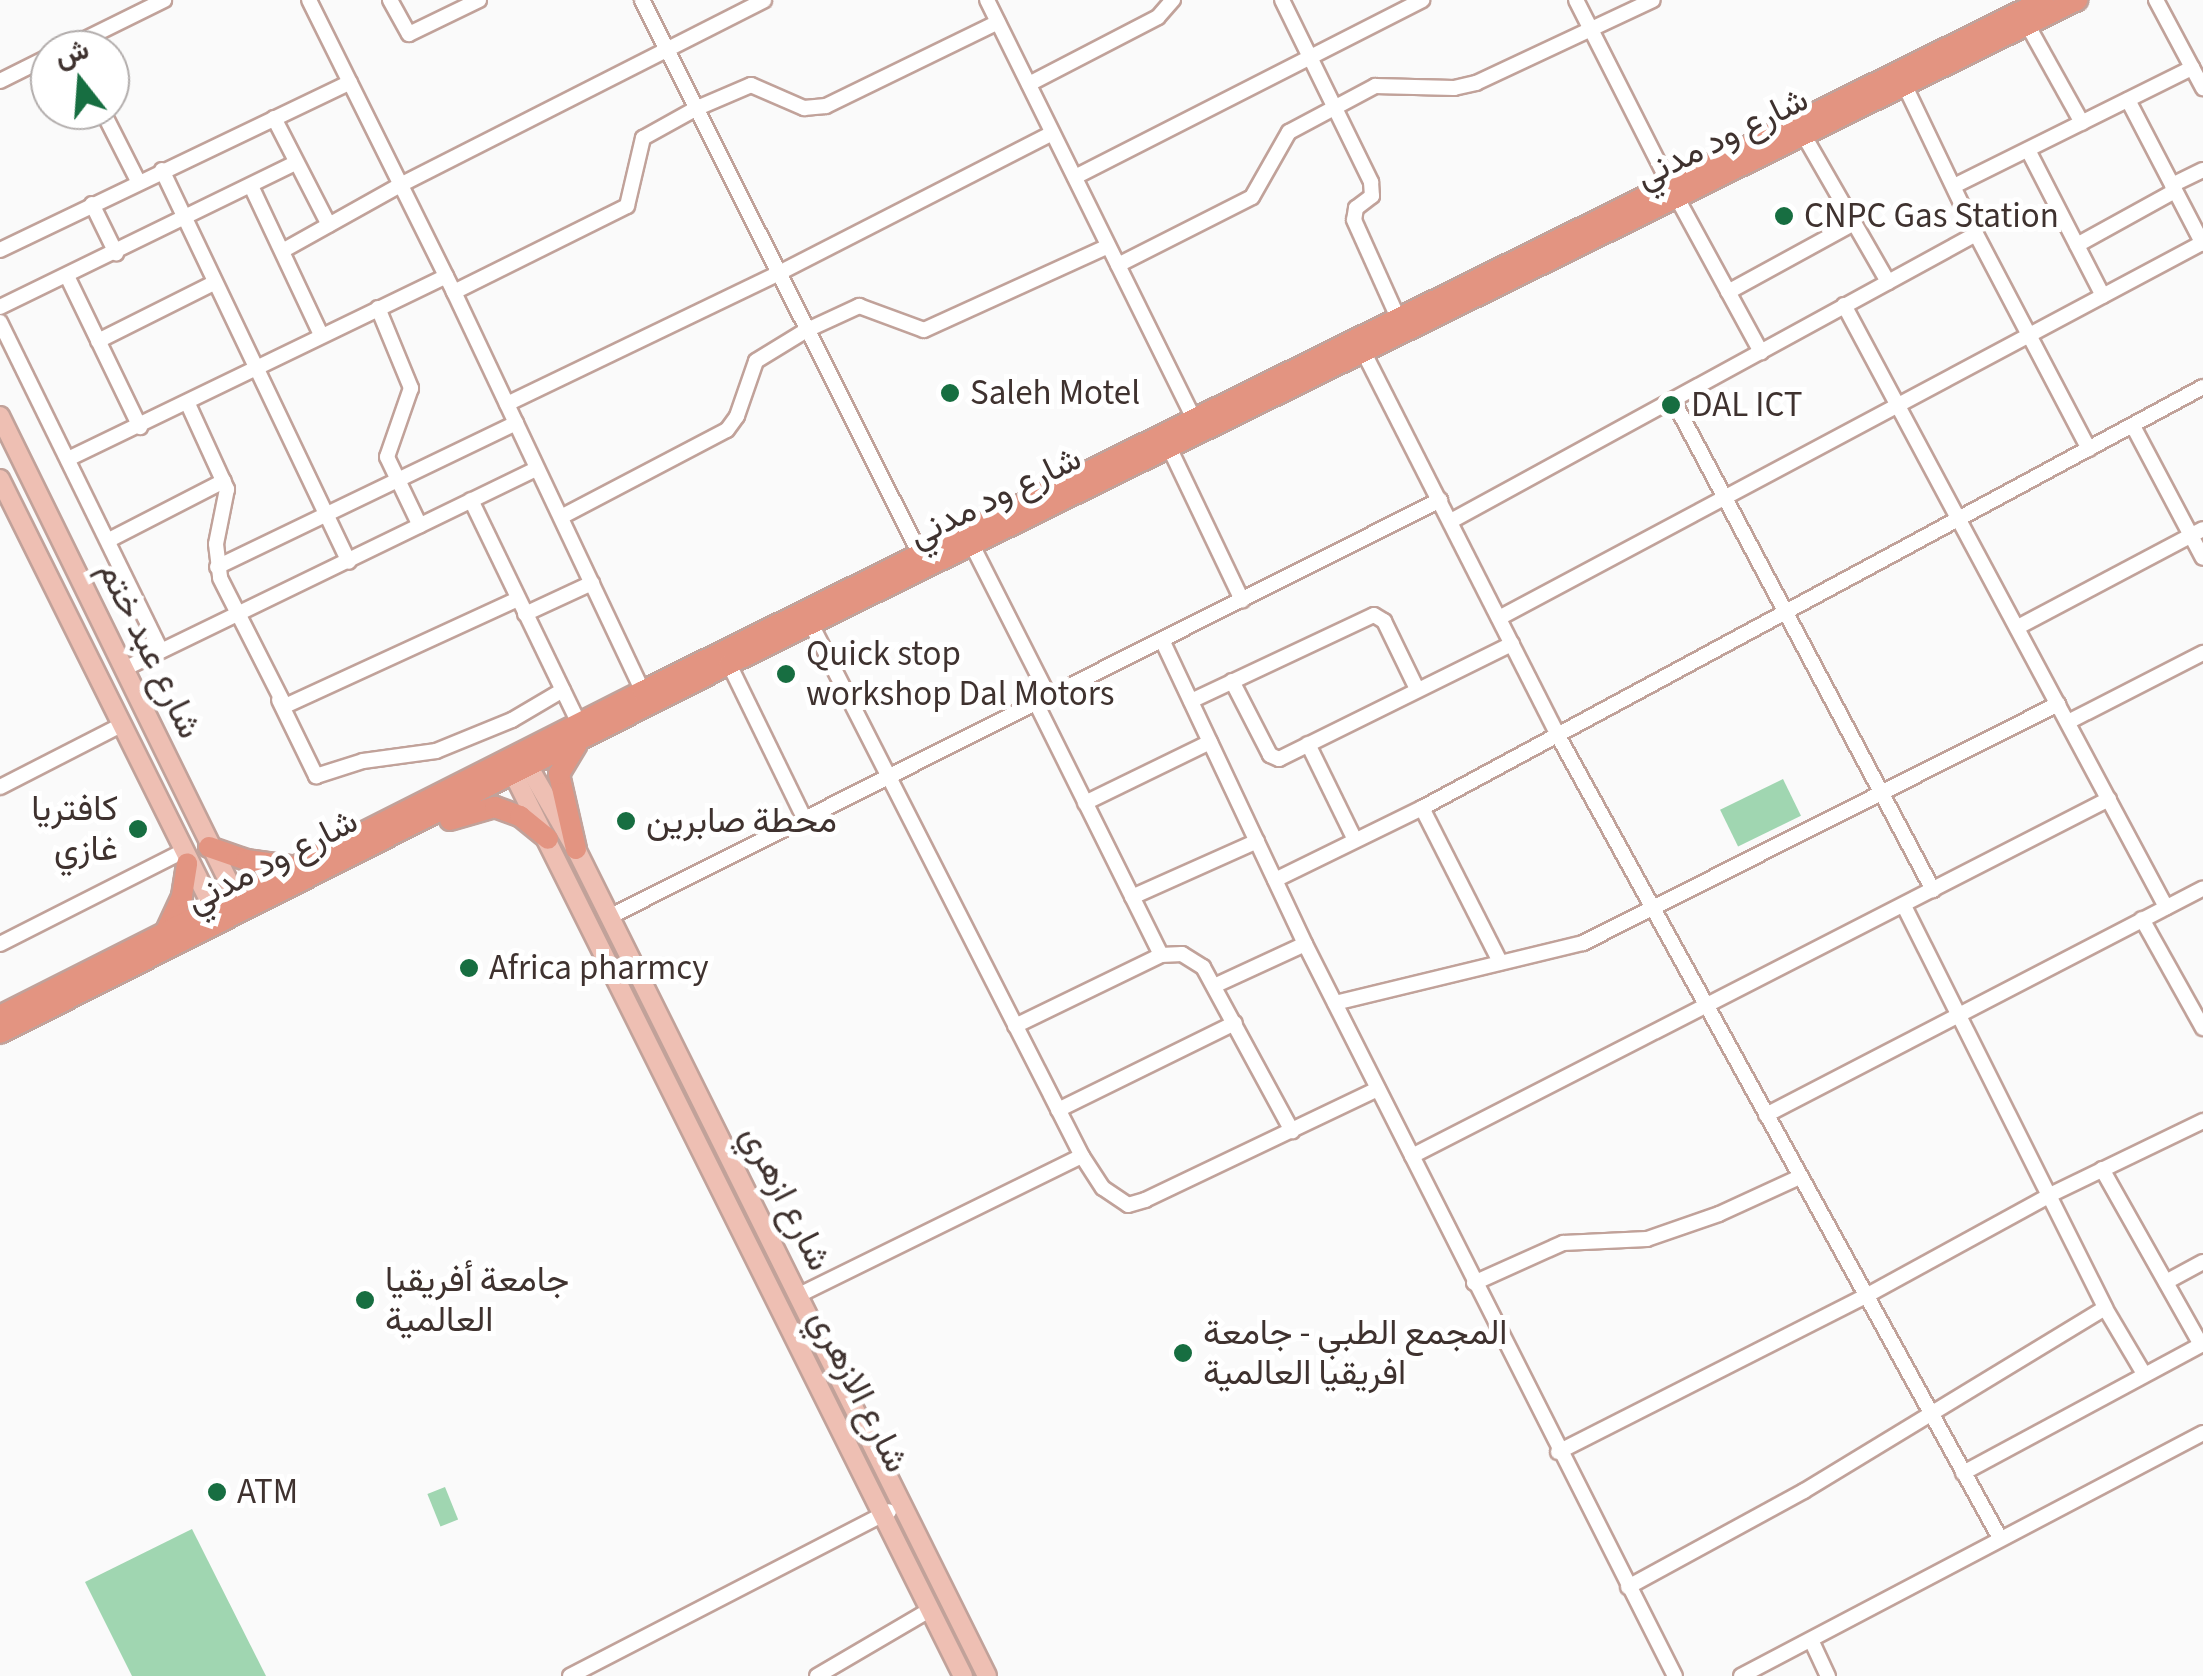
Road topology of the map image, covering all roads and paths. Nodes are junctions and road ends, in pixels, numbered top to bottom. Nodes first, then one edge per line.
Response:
1 (164, 0) edge
2 (309, 0) edge
3 (390, 0) edge
4 (479, 0) edge
5 (642, 0) edge
6 (764, 0) edge
7 (987, 0) edge
8 (1173, 0) edge
9 (1282, 0) edge
10 (1422, 0) edge
11 (1576, 0) edge
12 (1653, 0) edge
13 (2044, 0) edge
14 (2077, 0) edge
15 (2156, 0) edge
16 (998, 22) junction
17 (2028, 24) junction
18 (106, 30) edge
19 (1590, 30) junction
20 (665, 48) junction
21 (1310, 56) junction
22 (30, 66) edge
23 (2192, 68) junction
24 (0, 81) edge
25 (350, 82) junction
26 (1030, 84) junction
27 (1904, 84) junction
28 (2202, 85) edge
29 (2128, 100) junction
30 (1336, 106) junction
31 (695, 109) junction
32 (274, 118) junction
33 (2082, 122) junction
34 (112, 130) edge
35 (1052, 133) junction
36 (1803, 134) junction
37 (2028, 150) junction
38 (296, 162) junction
39 (162, 170) junction
40 (2203, 170) edge
41 (1075, 177) junction
42 (138, 181) junction
43 (402, 184) junction
44 (251, 186) junction
45 (1954, 186) junction
46 (2174, 188) junction
47 (1672, 190) junction
48 (92, 204) junction
49 (185, 220) junction
50 (1854, 223) junction
51 (329, 225) junction
52 (1976, 234) junction
53 (2203, 243) edge
54 (2077, 245) junction
55 (1108, 246) junction
56 (0, 250) edge
57 (284, 250) junction
58 (116, 252) junction
59 (1118, 265) junction
60 (777, 274) junction
61 (67, 276) junction
62 (446, 276) junction
63 (1888, 282) junction
64 (214, 283) junction
65 (454, 292) junction
66 (1728, 292) junction
67 (2103, 296) junction
68 (1844, 306) junction
69 (0, 307) edge
70 (378, 308) junction
71 (1398, 318) junction
72 (0, 322) edge
73 (806, 331) junction
74 (321, 335) junction
75 (2028, 337) junction
76 (98, 341) junction
77 (1360, 345) junction
78 (1761, 352) junction
79 (254, 369) junction
80 (2203, 388) edge
81 (1673, 400) junction
82 (188, 404) junction
83 (506, 404) junction
84 (1896, 404) junction
85 (0, 416) edge
86 (1194, 418) junction
87 (516, 424) junction
88 (2132, 426) junction
89 (140, 427) junction
90 (1168, 447) junction
91 (2089, 449) junction
92 (68, 459) junction
93 (536, 469) junction
94 (0, 479) edge
95 (224, 480) junction
96 (396, 482) junction
97 (1724, 498) junction
98 (471, 500) junction
99 (1440, 500) junction
100 (8, 516) edge
101 (328, 516) junction
102 (1960, 516) junction
103 (561, 517) junction
104 (1450, 521) junction
105 (420, 526) junction
106 (2197, 532) edge
107 (109, 540) junction
108 (972, 545) junction
109 (920, 554) junction
110 (2203, 558) edge
111 (349, 562) junction
112 (217, 566) junction
113 (592, 583) junction
114 (518, 599) junction
115 (1242, 600) junction
116 (1785, 610) junction
117 (238, 614) junction
118 (525, 614) junction
119 (1499, 618) junction
120 (811, 624) junction
121 (2018, 626) junction
122 (1162, 640) junction
123 (1512, 644) junction
124 (161, 650) junction
125 (2203, 652) edge
126 (729, 664) junction
127 (124, 669) junction
128 (267, 674) junction
129 (1232, 681) junction
130 (1417, 689) junction
131 (563, 690) junction
132 (643, 690) junction
133 (1043, 700) junction
134 (1191, 701) junction
135 (2058, 704) junction
136 (2068, 722) junction
137 (122, 725) junction
138 (582, 730) junction
139 (1558, 734) junction
140 (1210, 742) junction
141 (1308, 744) junction
142 (518, 764) junction
143 (887, 778) junction
144 (0, 787) edge
145 (1881, 792) junction
146 (2109, 800) junction
147 (1085, 803) junction
148 (1422, 808) junction
149 (805, 820) junction
150 (1354, 838) junction
151 (548, 839) junction
152 (1256, 841) junction
153 (210, 847) junction
154 (576, 849) junction
155 (184, 858) junction
156 (292, 866) junction
157 (1275, 880) junction
158 (2203, 888) edge
159 (289, 890) junction
160 (1933, 890) junction
161 (1132, 897) junction
162 (239, 904) junction
163 (1904, 906) junction
164 (2166, 907) junction
165 (1653, 910) junction
166 (216, 916) junction
167 (609, 918) junction
168 (2142, 919) junction
169 (166, 931) junction
170 (0, 944) edge
171 (1305, 944) junction
172 (1160, 955) junction
173 (1500, 962) junction
174 (1214, 986) junction
175 (635, 990) junction
176 (1335, 1003) junction
177 (1708, 1009) junction
178 (1960, 1015) junction
179 (0, 1016) edge
180 (1235, 1023) junction
181 (1015, 1026) junction
182 (2203, 1028) edge
183 (0, 1033) edge
184 (1378, 1089) junction
185 (1058, 1110) junction
186 (1766, 1114) junction
187 (2203, 1121) edge
188 (1292, 1131) junction
189 (1082, 1156) junction
190 (1412, 1156) junction
191 (2102, 1169) junction
192 (1800, 1177) junction
193 (2052, 1194) junction
194 (2203, 1262) edge
195 (1474, 1282) junction
196 (2166, 1282) junction
197 (798, 1296) junction
198 (1864, 1297) junction
199 (2105, 1308) junction
200 (2202, 1344) edge
201 (2144, 1374) junction
202 (1929, 1414) junction
203 (2203, 1433) edge
204 (1558, 1452) junction
205 (1963, 1473) junction
206 (904, 1504) junction
207 (884, 1514) junction
208 (2000, 1538) junction
209 (1628, 1587) junction
210 (931, 1609) junction
211 (1812, 1642) junction
212 (570, 1676) edge
213 (817, 1676) edge
214 (964, 1676) edge
215 (988, 1676) edge
216 (1675, 1676) edge
217 (1740, 1676) edge
218 (1828, 1676) edge

1 - 18 street
2 - 25 street
3 - 4 street
5 - 20 street
6 - 20 street
7 - 16 street
8 - 26 street
9 - 21 street
10 - 21 street
11 - 19 street
12 - 19 street
13 - 47 highway, شارع ود مدني
14 - 17 highway, شارع ود مدني
15 - 23 street
16 - 26 street
16 - 31 street
17 - 27 highway, شارع ود مدني
17 - 33 street
19 - 30 street
19 - 47 street
20 - 31 street
20 - 43 street
21 - 30 street
21 - 41 street
22 - 24 street
23 - 28 street
23 - 29 street
25 - 32 street
25 - 43 street
26 - 35 street
27 - 36 highway, شارع ود مدني
27 - 45 street
29 - 33 street
29 - 46 street
30 - 59 street
30 - 71 street
31 - 60 street
31 - 65 street
32 - 38 street
32 - 39 street
33 - 37 street
34 - 42 street
35 - 41 street
35 - 60 street
36 - 47 highway, شارع ود مدني
36 - 50 street
37 - 45 street
37 - 54 street
38 - 44 street
38 - 51 street
39 - 42 street
39 - 49 street
40 - 46 street
41 - 55 street
42 - 48 street
43 - 51 street
43 - 62 street
44 - 49 street
44 - 57 street
45 - 52 street
46 - 53 street
46 - 54 street
47 - 66 street
47 - 71 highway, شارع ود مدني
47 - 77 highway, شارع ود مدني
48 - 56 street
48 - 58 street
49 - 58 street
49 - 64 street
50 - 63 street
50 - 66 street
51 - 57 street
52 - 63 street
52 - 75 street
53 - 67 street
54 - 67 street
55 - 59 street
55 - 73 street
57 - 74 street
58 - 61 street
59 - 86 street
60 - 73 street
60 - 83 street
61 - 69 street
61 - 76 street
62 - 65 street
62 - 70 street
63 - 68 street
64 - 76 street
64 - 79 street
65 - 83 street
66 - 78 street
67 - 75 street
68 - 78 street
68 - 84 street
70 - 74 street
70 - 96 street
71 - 77 highway, شارع ود مدني
72 - 92 street
73 - 103 street
73 - 109 street
74 - 79 street
75 - 84 street
75 - 91 street
76 - 89 street
77 - 86 highway, شارع ود مدني
77 - 90 highway, شارع ود مدني
77 - 99 street
78 - 81 street
79 - 82 street
79 - 101 street
80 - 88 street
81 - 97 street
81 - 104 street
82 - 89 street
82 - 95 street
83 - 87 street
84 - 97 street
84 - 102 street
85 - 127 main road, شارع عبد ختم
86 - 109 highway, شارع ود مدني
87 - 93 street
87 - 96 street
88 - 91 street
88 - 106 street
89 - 92 street
90 - 108 highway, شارع ود مدني
90 - 115 street
91 - 102 street
92 - 107 street
93 - 98 street
93 - 103 street
94 - 100 main road, شارع عبد ختم
95 - 107 street
95 - 112 street
96 - 101 street
96 - 105 street
97 - 116 street
97 - 119 street
98 - 105 street
98 - 114 street
99 - 104 street
99 - 115 street
100 - 137 main road, شارع عبد ختم
101 - 111 street
101 - 112 street
102 - 116 street
102 - 121 street
103 - 113 street
104 - 119 street
105 - 111 street
106 - 110 street
106 - 121 street
107 - 124 street
108 - 120 highway, شارع ود مدني
108 - 133 street
109 - 132 highway, شارع ود مدني
111 - 117 street
112 - 117 street
113 - 118 street
113 - 132 street
114 - 118 street
114 - 128 street
115 - 122 street
116 - 139 street
116 - 145 street
117 - 124 street
117 - 128 street
118 - 131 street
119 - 123 street
120 - 126 highway, شارع ود مدني
120 - 143 street
121 - 135 street
122 - 133 street
122 - 134 street
123 - 130 street
123 - 139 street
124 - 127 street
125 - 136 street
126 - 138 highway, شارع ود مدني
126 - 149 street
127 - 153 main road, شارع عبد ختم
128 - 131 street
129 - 130 street
129 - 134 street
129 - 141 street
130 - 141 street
131 - 138 street
132 - 138 highway, شارع ود مدني
133 - 143 street
133 - 147 street
134 - 140 street
135 - 136 street
135 - 145 street
136 - 146 street
137 - 144 street
137 - 155 main road, شارع عبد ختم
138 - 142 highway, شارع ود مدني
138 - 154 highway
139 - 148 street
139 - 165 street
140 - 147 street
140 - 152 street
141 - 150 street
142 - 151 main road, شارع الازهري
142 - 154 main road, شارع ازهري
142 - 156 highway, شارع ود مدني
142 - 159 highway, شارع ود مدني
143 - 149 street
143 - 181 street
145 - 160 street
145 - 165 street
146 - 160 street
146 - 164 street
147 - 161 street
148 - 150 street
148 - 173 street
149 - 167 street
150 - 157 street
151 - 159 highway
151 - 175 main road, شارع الازهري
152 - 157 street
152 - 161 street
153 - 156 highway
153 - 162 main road, شارع عبد ختم
154 - 167 main road, شارع ازهري
155 - 166 main road, شارع عبد ختم
155 - 169 highway
155 - 170 street
156 - 162 highway, شارع ود مدني
157 - 171 street
158 - 164 street
159 - 162 highway, شارع ود مدني
160 - 163 street
161 - 172 street
162 - 166 highway, شارع ود مدني
163 - 177 street
163 - 178 street
164 - 168 street
165 - 173 street
165 - 177 street
166 - 169 highway, شارع ود مدني
166 - 183 highway, شارع ود مدني
167 - 175 main road, شارع ازهري
168 - 178 street
168 - 182 street
169 - 179 highway, شارع ود مدني
171 - 174 street
171 - 176 street
172 - 174 street
172 - 181 street
173 - 176 street
174 - 180 street
175 - 197 main road, شارع ازهري
175 - 207 main road, شارع الازهري
176 - 184 street
177 - 186 street
177 - 190 street
178 - 186 street
178 - 193 street
180 - 185 street
180 - 188 street
181 - 185 street
184 - 188 street
184 - 190 street
185 - 189 street
186 - 192 street
187 - 191 street
188 - 189 street
189 - 197 street
190 - 195 street
191 - 193 street
191 - 196 street
192 - 195 street
192 - 198 street
193 - 198 street
193 - 199 street
194 - 196 street
195 - 204 street
196 - 200 street
197 - 206 main road, شارع ازهري
198 - 202 street
198 - 204 street
199 - 201 street
199 - 202 street
200 - 201 street
201 - 205 street
202 - 205 street
202 - 209 street
203 - 208 street
204 - 209 street
205 - 208 street
206 - 207 street
206 - 215 main road, شارع ازهري
207 - 210 main road, شارع الازهري
207 - 212 street
208 - 211 street
209 - 216 street
210 - 213 street
210 - 214 main road, شارع الازهري
211 - 217 street
211 - 218 street

